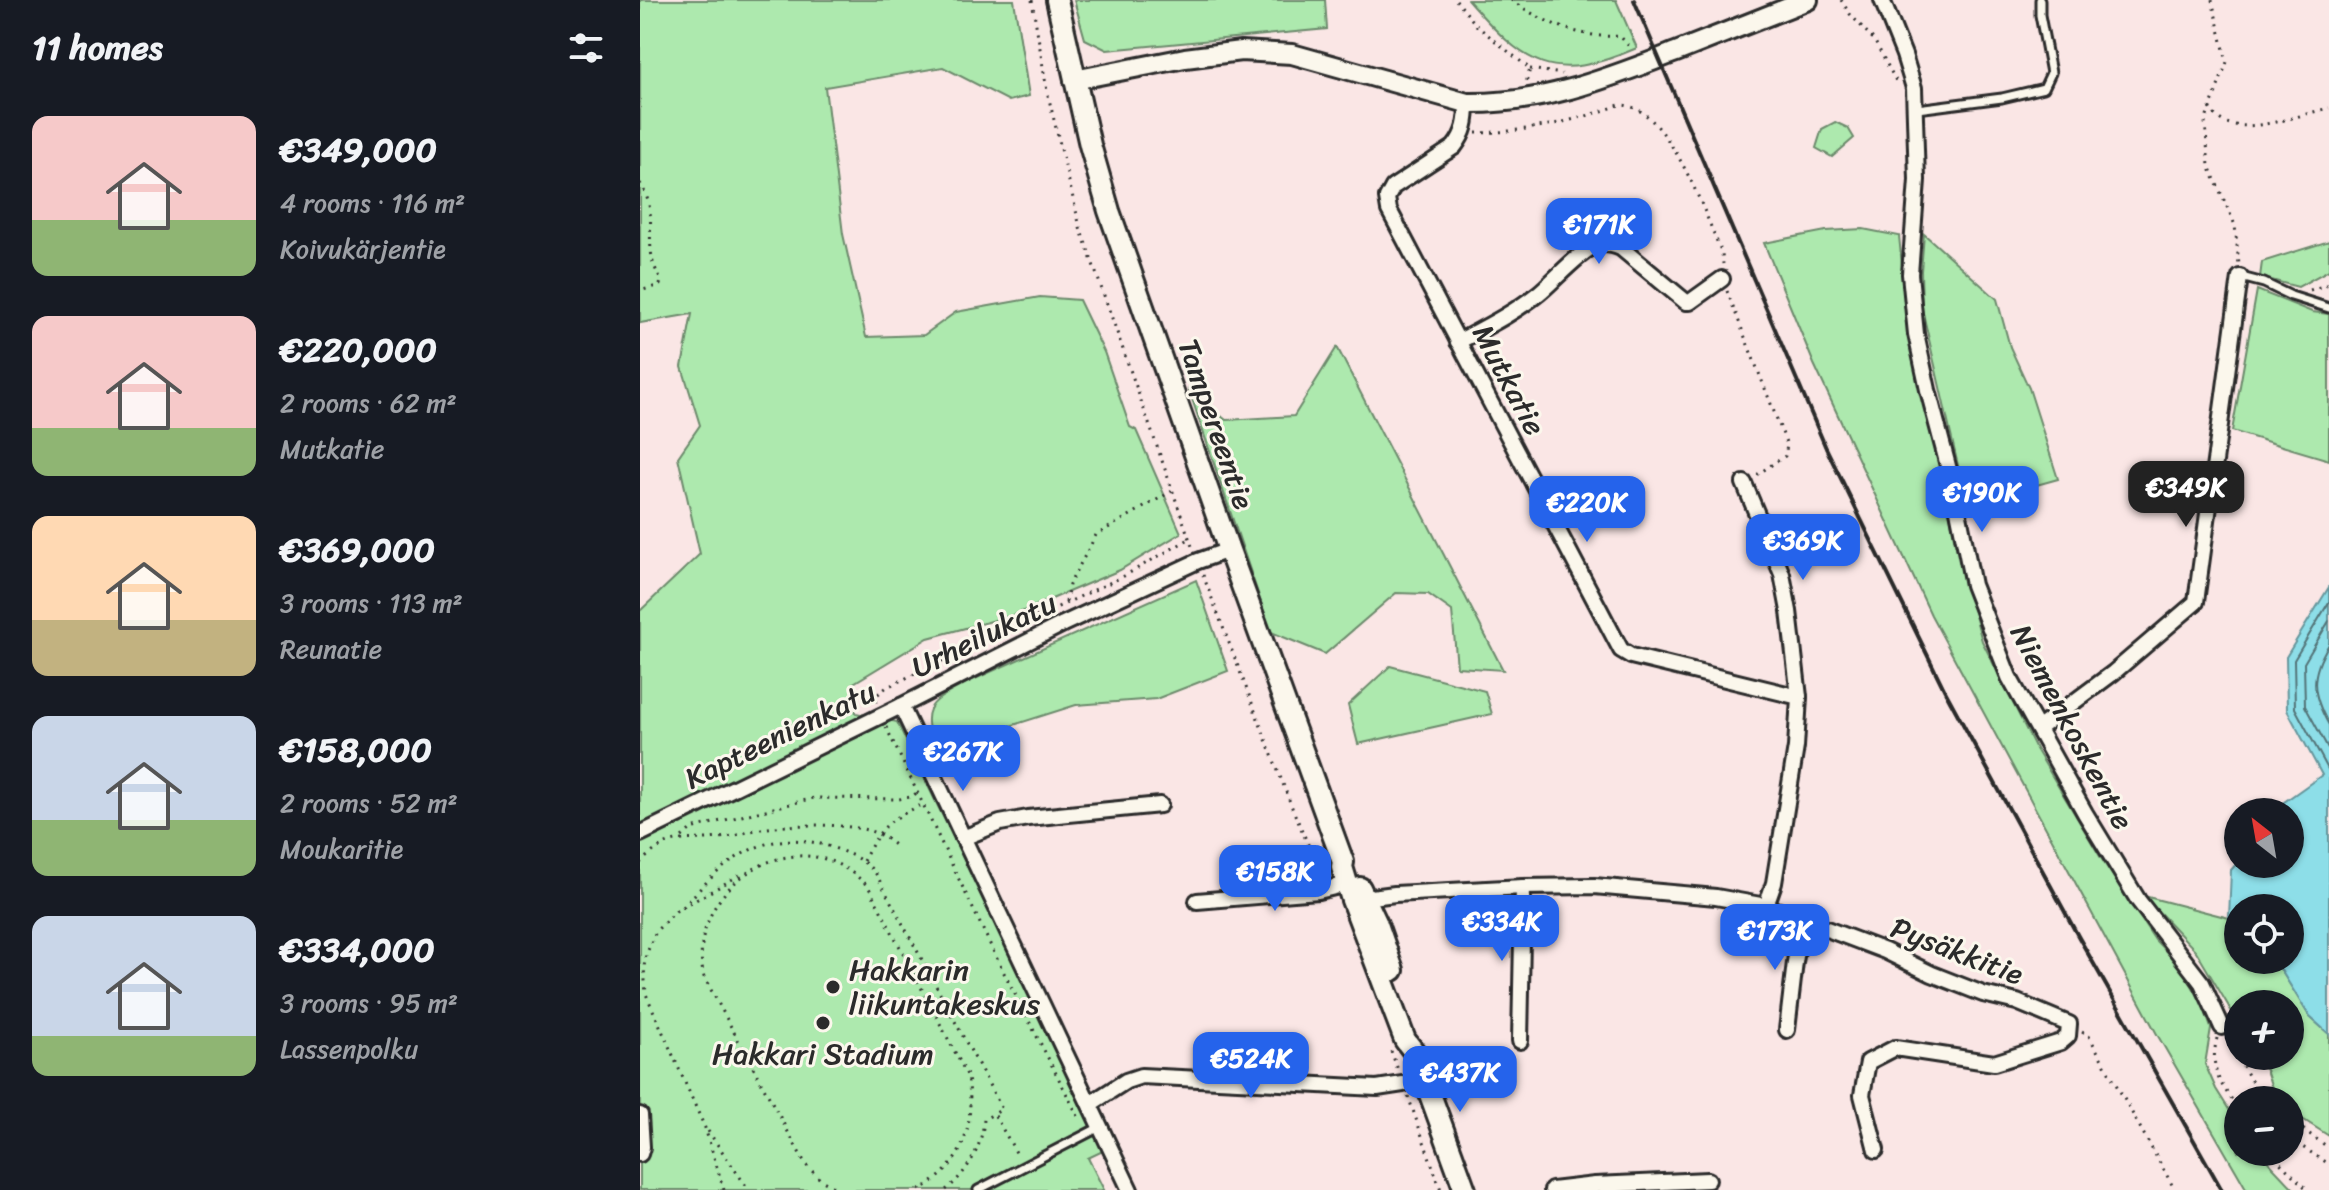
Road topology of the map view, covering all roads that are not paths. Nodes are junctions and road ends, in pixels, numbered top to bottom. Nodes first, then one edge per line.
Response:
1 (1057, 0) edge
2 (1808, 0) edge
3 (1882, 0) edge
4 (2040, 0) edge
5 (1074, 80) junction
6 (1467, 103) junction
7 (1917, 109) junction
8 (2240, 277) joint
9 (1722, 279) road end
10 (2329, 308) edge
11 (1458, 342) junction
12 (1744, 483) road end
13 (1229, 550) junction
14 (1799, 697) junction
15 (901, 706) junction
16 (2039, 728) junction
17 (1160, 805) dead end
18 (640, 834) edge
19 (963, 838) junction
20 (1523, 887) junction
21 (1355, 894) junction
22 (1197, 901) dead end
23 (1766, 906) junction
24 (1802, 920) junction
25 (2222, 1027) road end
26 (1787, 1030) dead end
27 (1520, 1041) dead end
28 (1403, 1084) dead end
29 (1090, 1104) junction
30 (640, 1115) edge
31 (1094, 1131) junction
32 (1876, 1150) dead end
33 (640, 1154) edge
34 (1708, 1180) dead end
35 (978, 1190) edge
36 (1130, 1190) edge
37 (1465, 1190) edge
38 (1552, 1190) edge

1 - 5 main road, Tampereentie
2 - 6 street
3 - 7 street, Niemenkoskentie
4 - 7 lane
5 - 6 street
5 - 13 main road, Tampereentie
6 - 11 street, Mutkatie
7 - 16 street, Niemenkoskentie
8 - 10 lane
8 - 16 street
9 - 11 street
11 - 14 street, Mutkatie
12 - 14 street
13 - 15 street, Urheilukatu
13 - 21 main road, Tampereentie
14 - 23 street
15 - 18 street, Kapteenienkatu
15 - 19 street, Urheilukatu
16 - 25 street, Niemenkoskentie
17 - 19 street
19 - 29 street, Urheilukatu
20 - 21 street, Pysäkkitie
20 - 23 street, Pysäkkitie
20 - 27 street
21 - 22 street, Pysäkkitie
21 - 37 main road, Tampereentie
23 - 24 street, Pysäkkitie
24 - 26 street
24 - 32 street, Pysäkkitie
28 - 29 street
29 - 31 street, Urheilukatu
30 - 33 street
31 - 35 lane
31 - 36 street, Urheilukatu
34 - 38 street

